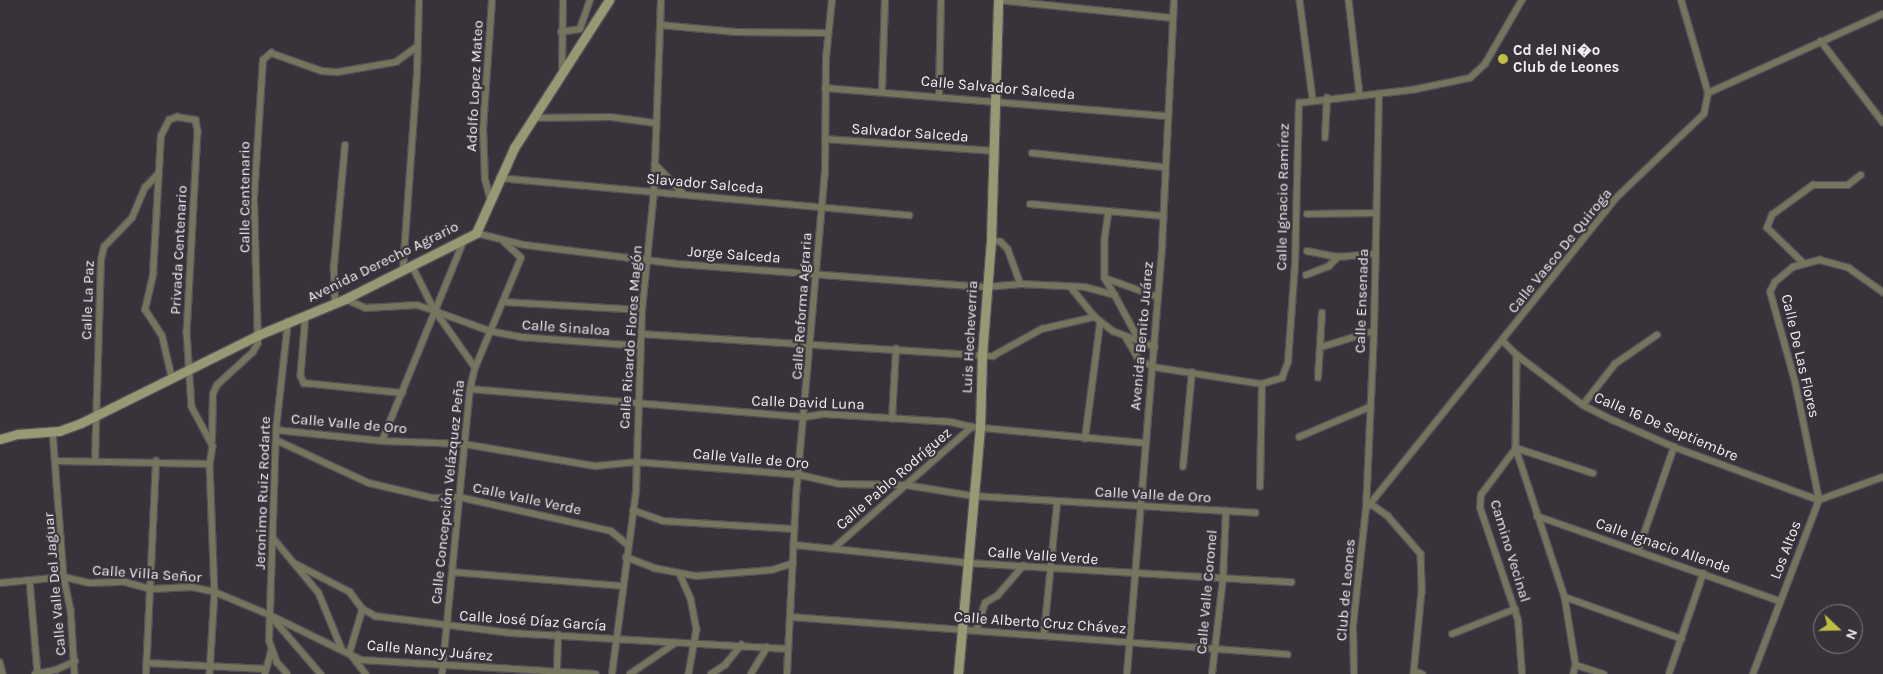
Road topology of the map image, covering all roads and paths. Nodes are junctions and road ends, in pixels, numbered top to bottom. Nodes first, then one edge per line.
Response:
1 (419, 0) edge
2 (492, 0) edge
3 (563, 0) edge
4 (590, 0) edge
5 (609, 0) edge
6 (661, 0) edge
7 (832, 0) edge
8 (885, 0) edge
9 (941, 0) edge
10 (998, 0) edge
11 (1174, 0) edge
12 (1300, 0) edge
13 (1348, 0) edge
14 (1522, 0) edge
15 (1681, 0) edge
16 (1041, 1) edge
17 (1881, 15) edge
18 (1172, 18) junction
19 (1883, 22) edge
20 (660, 24) junction
21 (593, 27) junction
22 (580, 29) junction
23 (561, 32) junction
24 (827, 33) junction
25 (1821, 41) junction
26 (417, 47) junction
27 (562, 72) junction
28 (825, 88) junction
29 (882, 90) junction
30 (1708, 93) junction
31 (1379, 94) junction
32 (939, 95) junction
33 (1360, 96) junction
34 (1327, 98) junction
35 (1313, 99) junction
36 (997, 101) junction
37 (1168, 116) junction
38 (533, 118) junction
39 (1883, 122) edge
40 (656, 123) junction
41 (1325, 138) dead end
42 (824, 139) junction
43 (345, 145) dead end
44 (994, 151) junction
45 (1032, 154) dead end
46 (655, 164) junction
47 (1164, 167) junction
48 (157, 175) junction
49 (1861, 175) dead end
50 (499, 178) junction
51 (654, 191) junction
52 (684, 194) junction
53 (491, 202) junction
54 (1030, 204) dead end
55 (822, 207) junction
56 (1109, 211) junction
57 (1376, 213) junction
58 (1307, 214) dead end
59 (909, 215) dead end
60 (1162, 216) junction
61 (476, 233) junction
62 (465, 238) junction
63 (503, 240) junction
64 (991, 240) junction
65 (1307, 251) dead end
66 (1376, 254) junction
67 (1338, 257) junction
68 (647, 259) junction
69 (1803, 263) junction
70 (408, 267) junction
71 (815, 274) junction
72 (1306, 275) dead end
73 (1106, 278) junction
74 (1021, 284) junction
75 (1070, 286) junction
76 (986, 287) junction
77 (1883, 292) edge
78 (1115, 295) junction
79 (1158, 297) junction
80 (346, 299) junction
81 (504, 302) junction
82 (335, 303) junction
83 (642, 310) junction
84 (435, 311) junction
85 (1322, 313) dead end
86 (306, 314) junction
87 (1095, 317) junction
88 (288, 322) junction
89 (1100, 323) junction
90 (490, 331) junction
91 (1374, 331) junction
92 (641, 334) junction
93 (258, 335) junction
94 (1657, 335) dead end
95 (1126, 337) junction
96 (1503, 341) junction
97 (1142, 343) junction
98 (812, 344) junction
99 (640, 346) junction
100 (1154, 347) junction
101 (1322, 347) junction
102 (896, 349) junction
103 (982, 355) junction
104 (1517, 355) junction
105 (1153, 367) junction
106 (474, 368) junction
107 (188, 370) junction
108 (1192, 372) junction
109 (1318, 378) dead end
110 (172, 379) junction
111 (1262, 384) junction
112 (470, 389) junction
113 (402, 393) junction
114 (1582, 404) junction
115 (638, 405) junction
116 (1370, 407) junction
117 (98, 416) junction
118 (805, 417) junction
119 (892, 419) junction
120 (976, 427) junction
121 (276, 430) junction
122 (53, 432) junction
123 (1299, 437) dead end
124 (0, 439) edge
125 (1085, 439) junction
126 (212, 440) junction
127 (276, 440) junction
128 (382, 442) junction
129 (1146, 443) junction
130 (464, 444) junction
131 (1674, 447) junction
132 (1516, 448) junction
133 (58, 461) junction
134 (95, 461) junction
135 (156, 461) junction
136 (636, 462) junction
137 (210, 464) junction
138 (1183, 468) dead end
139 (1593, 473) dead end
140 (800, 475) junction
141 (1883, 477) edge
142 (906, 485) junction
143 (1260, 486) dead end
144 (973, 496) junction
145 (460, 497) junction
146 (1818, 500) junction
147 (1057, 503) junction
148 (1369, 506) junction
149 (1141, 508) junction
150 (633, 510) junction
151 (1226, 511) junction
152 (1254, 513) dead end
153 (1537, 516) junction
154 (794, 529) junction
155 (274, 539) junction
156 (628, 545) junction
157 (795, 545) junction
158 (833, 549) junction
159 (1638, 551) junction
160 (626, 557) junction
161 (294, 563) junction
162 (793, 563) junction
163 (968, 563) junction
164 (1024, 566) junction
165 (1050, 567) junction
166 (452, 572) junction
167 (680, 574) junction
168 (1703, 574) junction
169 (1136, 575) junction
170 (64, 577) junction
171 (1224, 579) junction
172 (30, 580) junction
173 (1291, 582) dead end
174 (0, 583) edge
175 (623, 586) junction
176 (152, 589) junction
177 (215, 592) junction
178 (1565, 597) junction
179 (1780, 601) junction
180 (363, 609) junction
181 (1515, 609) junction
182 (270, 615) junction
183 (791, 617) junction
184 (445, 627) junction
185 (962, 630) junction
186 (976, 631) junction
187 (1044, 634) junction
188 (1452, 634) dead end
189 (558, 635) junction
190 (1682, 639) junction
191 (616, 640) junction
192 (1128, 642) junction
193 (674, 644) junction
194 (696, 644) junction
195 (741, 645) junction
196 (767, 647) junction
197 (1214, 648) junction
198 (342, 649) junction
199 (788, 649) junction
200 (271, 651) junction
201 (350, 653) junction
202 (1288, 654) dead end
203 (75, 661) junction
204 (0, 662) edge
205 (146, 663) junction
206 (1576, 664) junction
207 (442, 667) junction
208 (557, 669) junction
209 (210, 671) edge
210 (265, 671) edge
211 (1415, 673) edge
212 (3, 674) edge
213 (37, 674) edge
214 (76, 674) edge
215 (146, 674) edge
216 (286, 674) edge
217 (321, 674) edge
218 (366, 674) edge
219 (442, 674) edge
220 (596, 674) edge
221 (612, 674) edge
222 (630, 674) edge
223 (689, 674) edge
224 (711, 674) edge
225 (751, 674) edge
226 (787, 674) edge
227 (958, 674) edge
228 (1127, 674) edge
229 (1212, 674) edge
230 (1354, 674) edge
231 (1422, 674) edge
232 (1522, 674) edge
233 (1574, 674) edge
234 (1604, 674) edge
235 (1670, 674) edge
236 (1754, 674) edge

1 - 26 street
2 - 53 street, Adolfo Lopez Mateo
3 - 23 street
4 - 22 street
5 - 21 street, Avenida Derecho Agrario
6 - 20 street, Calle Ricardo Flores Magón
7 - 24 street, Calle Reforma Agraria
8 - 29 street
9 - 32 street
10 - 16 street
10 - 36 street, Luis Hecheverria
11 - 18 street, Avenida Benito Juárez
12 - 35 street
13 - 33 street
14 - 31 street
15 - 30 street
16 - 18 street
17 - 19 street
17 - 25 street
18 - 37 street, Avenida Benito Juárez
20 - 24 street
20 - 40 street, Calle Ricardo Flores Magón
21 - 22 street
21 - 27 street, Avenida Derecho Agrario
22 - 23 street
23 - 27 street
24 - 28 street, Calle Reforma Agraria
25 - 30 street
25 - 39 street
26 - 70 street
26 - 93 street, Calle Centenario
27 - 38 street, Avenida Derecho Agrario
28 - 29 street, Calle Salvador Salceda
28 - 42 street, Calle Reforma Agraria
29 - 32 street, Calle Salvador Salceda
30 - 96 street, Calle Vasco De Quiroga
31 - 33 street
31 - 57 street, Calle Ensenada
32 - 36 street, Calle Salvador Salceda
33 - 34 street
34 - 35 street
34 - 41 street
35 - 111 street, Calle Ignacio Ramírez
36 - 37 street, Calle Salvador Salceda
36 - 44 street, Luis Hecheverria
37 - 47 street, Avenida Benito Juárez
38 - 40 street
38 - 50 street, Avenida Derecho Agrario
40 - 46 street, Calle Ricardo Flores Magón
42 - 44 street, Salvador Salceda
42 - 55 street, Calle Reforma Agraria
43 - 82 street
44 - 64 street, Luis Hecheverria
45 - 47 street
46 - 51 street, Calle Ricardo Flores Magón
46 - 52 street
47 - 60 street, Avenida Benito Juárez
48 - 107 street, Privada Centenario
48 - 110 street
48 - 117 street, Calle La Paz
49 - 69 street
50 - 51 street, Slavador Salceda
50 - 53 street, Avenida Derecho Agrario
51 - 52 street, Slavador Salceda
51 - 68 street, Calle Ricardo Flores Magón
52 - 55 street, Slavador Salceda
53 - 61 street, Avenida Derecho Agrario
54 - 56 street
55 - 59 street, Slavador Salceda
55 - 71 street, Calle Reforma Agraria
56 - 60 street
56 - 73 street
57 - 58 street
57 - 66 street, Calle Ensenada
60 - 79 street, Avenida Benito Juárez
61 - 62 street, Avenida Derecho Agrario
61 - 63 street, Jorge Salceda
62 - 70 street, Avenida Derecho Agrario
62 - 84 street
63 - 68 street, Jorge Salceda
63 - 81 street, Calle Concepción Velázquez Peña
64 - 74 street
64 - 76 street, Luis Hecheverria
65 - 67 street
66 - 67 street
66 - 91 street, Calle Ensenada
67 - 72 street
68 - 71 street, Jorge Salceda
68 - 83 street, Calle Ricardo Flores Magón
69 - 77 street, Calle De Las Flores
69 - 146 street, Calle De Las Flores
70 - 80 street, Avenida Derecho Agrario
70 - 84 street
71 - 76 street, Jorge Salceda
71 - 98 street, Calle Reforma Agraria
73 - 78 street
73 - 79 street
74 - 75 street, Jorge Salceda
74 - 76 street, Jorge Salceda
75 - 78 street, Jorge Salceda
75 - 87 street
76 - 103 street, Luis Hecheverria
78 - 97 street
79 - 100 street, Avenida Benito Juárez
80 - 82 street, Avenida Derecho Agrario
80 - 84 street, Calle Sinaloa
81 - 83 street
81 - 90 street, Calle Concepción Velázquez Peña
82 - 86 street, Avenida Derecho Agrario
83 - 92 street, Calle Ricardo Flores Magón
84 - 90 street, Calle Sinaloa
84 - 106 street
84 - 113 street
85 - 101 street
86 - 88 street, Avenida Derecho Agrario
86 - 113 street
87 - 89 street
87 - 103 street
88 - 93 street, Avenida Derecho Agrario
88 - 121 street, Jeronimo Ruiz Rodarte
89 - 95 street
89 - 125 street
90 - 99 street, Calle Sinaloa
90 - 106 street, Calle Concepción Velázquez Peña
91 - 101 street
91 - 116 street, Calle Ensenada
92 - 98 street
92 - 99 street, Calle Ricardo Flores Magón
93 - 107 street, Avenida Derecho Agrario
93 - 126 street
94 - 114 street
95 - 97 street
95 - 105 street
96 - 104 street
96 - 148 street, Calle Vasco De Quiroga
97 - 100 street
98 - 102 street
98 - 118 street, Calle Reforma Agraria
99 - 115 street, Calle Ricardo Flores Magón
100 - 105 street, Avenida Benito Juárez
101 - 109 street
102 - 103 street
102 - 119 street
103 - 120 street, Luis Hecheverria
104 - 114 street, Calle 16 De Septiembre
104 - 132 street
105 - 108 street
105 - 129 street, Avenida Benito Juárez
106 - 112 street, Calle Concepción Velázquez Peña
107 - 110 street, Avenida Derecho Agrario
107 - 126 street, Privada Centenario
108 - 111 street
108 - 138 street
110 - 117 street, Avenida Derecho Agrario
111 - 143 street
112 - 115 street, Calle David Luna
112 - 130 street, Calle Concepción Velázquez Peña
113 - 128 street
114 - 131 street, Calle 16 De Septiembre
115 - 118 street, Calle David Luna
115 - 136 street, Calle Ricardo Flores Magón
116 - 123 street
116 - 148 street, Calle Ensenada
117 - 122 street, Avenida Derecho Agrario
117 - 134 street, Calle La Paz
118 - 119 street, Calle David Luna
118 - 140 street, Calle Reforma Agraria
119 - 120 street, Calle David Luna
120 - 125 street, Calle David Luna
120 - 142 street, Calle Pablo Rodríguez
120 - 144 street, Luis Hecheverria
121 - 127 street, Jeronimo Ruiz Rodarte
121 - 128 street, Calle Valle de Oro
122 - 124 street, Avenida Derecho Agrario
122 - 133 street, Calle Valle Del Jaguar
125 - 129 street, Calle David Luna
126 - 137 street
127 - 145 street, Calle Valle Verde
127 - 155 street, Jeronimo Ruiz Rodarte
128 - 130 street, Calle Valle de Oro
129 - 149 street, Avenida Benito Juárez
130 - 136 street, Calle Valle de Oro
130 - 145 street, Calle Concepción Velázquez Peña
131 - 146 street, Calle 16 De Septiembre
131 - 159 street
132 - 139 street
132 - 153 street
132 - 181 street, Camino Vecinal
133 - 134 street
133 - 170 street, Calle Valle Del Jaguar
134 - 135 street
135 - 137 street
135 - 176 street
136 - 140 street, Calle Valle de Oro
136 - 150 street, Calle Ricardo Flores Magón
137 - 177 street
140 - 142 street, Calle Valle de Oro
140 - 154 street, Calle Reforma Agraria
141 - 146 street
142 - 144 street, Calle Valle de Oro
142 - 158 street, Calle Pablo Rodríguez
144 - 147 street, Calle Valle de Oro
144 - 163 street, Luis Hecheverria
145 - 156 street, Calle Valle Verde
145 - 166 street, Calle Concepción Velázquez Peña
146 - 179 street, Los Altos
147 - 149 street, Calle Valle de Oro
147 - 165 street
148 - 211 street
148 - 230 street, Club de Leones
149 - 151 street, Calle Valle de Oro
149 - 169 street, Avenida Benito Juárez
150 - 154 street
150 - 156 street, Calle Ricardo Flores Magón
151 - 152 street, Calle Valle de Oro
151 - 171 street, Calle Valle Coronel
153 - 159 street, Calle Ignacio Allende
153 - 178 street
154 - 157 street, Calle Reforma Agraria
155 - 161 street
155 - 182 street, Jeronimo Ruiz Rodarte
156 - 160 street, Calle Ricardo Flores Magón
157 - 158 street, Calle Valle Verde
157 - 162 street, Calle Reforma Agraria
158 - 163 street, Calle Valle Verde
159 - 168 street, Calle Ignacio Allende
160 - 167 street
160 - 175 street, Calle Ricardo Flores Magón
161 - 180 street, Calle José Díaz García
161 - 198 street
162 - 167 street
162 - 183 street, Calle Reforma Agraria
163 - 164 street, Calle Valle Verde
163 - 185 street, Luis Hecheverria
164 - 165 street, Calle Valle Verde
164 - 186 street
165 - 169 street, Calle Valle Verde
165 - 187 street
166 - 175 street
166 - 184 street, Calle Concepción Velázquez Peña
167 - 194 street
168 - 179 street, Calle Ignacio Allende
168 - 190 street
169 - 171 street, Calle Valle Verde
169 - 192 street, Avenida Benito Juárez
170 - 172 street, Calle Villa Señor
170 - 176 street, Calle Villa Señor
170 - 203 street, Calle Valle Del Jaguar
171 - 173 street, Calle Valle Verde
171 - 197 street, Calle Valle Coronel
172 - 174 street, Calle Villa Señor
172 - 213 street
175 - 191 street, Calle Ricardo Flores Magón
176 - 177 street, Calle Villa Señor
176 - 205 street
177 - 182 street, Calle Villa Señor
177 - 209 street
178 - 190 street
178 - 206 street
179 - 236 street, Los Altos
180 - 184 street, Calle José Díaz García
180 - 201 street
181 - 188 street
181 - 232 street, Camino Vecinal
182 - 198 street, Calle Nancy Juárez
182 - 200 street, Jeronimo Ruiz Rodarte
182 - 217 street, Calle Villa Señor
183 - 185 street, Calle Alberto Cruz Chávez
183 - 199 street, Calle Reforma Agraria
184 - 189 street, Calle José Díaz García
184 - 207 street, Calle Concepción Velázquez Peña
185 - 186 street, Calle Alberto Cruz Chávez
185 - 227 street, Luis Hecheverria
186 - 187 street, Calle Alberto Cruz Chávez
187 - 192 street, Calle Alberto Cruz Chávez
189 - 191 street, Calle José Díaz García
189 - 208 street
190 - 235 street
191 - 193 street, Calle José Díaz García
191 - 221 street, Calle Ricardo Flores Magón
192 - 197 street, Calle Alberto Cruz Chávez
192 - 228 street, Avenida Benito Juárez
193 - 194 street, Calle José Díaz García
193 - 222 street
194 - 195 street, Calle José Díaz García
194 - 223 street
195 - 196 street, Calle José Díaz García
195 - 224 street
196 - 199 street, Calle José Díaz García
196 - 225 street
197 - 202 street, Calle Alberto Cruz Chávez
197 - 229 street, Calle Valle Coronel
198 - 201 street, Calle Nancy Juárez
199 - 226 street, Calle Reforma Agraria
200 - 210 street
200 - 216 street, Jeronimo Ruiz Rodarte
201 - 207 street, Calle Nancy Juárez
201 - 218 street
203 - 213 street
203 - 214 street, Calle Valle Del Jaguar
204 - 212 street
205 - 209 street
205 - 215 street
206 - 233 street
206 - 234 street
207 - 208 street, Calle Nancy Juárez
207 - 219 street, Calle Concepción Velázquez Peña
208 - 220 street, Calle Nancy Juárez
209 - 210 street
211 - 231 street

